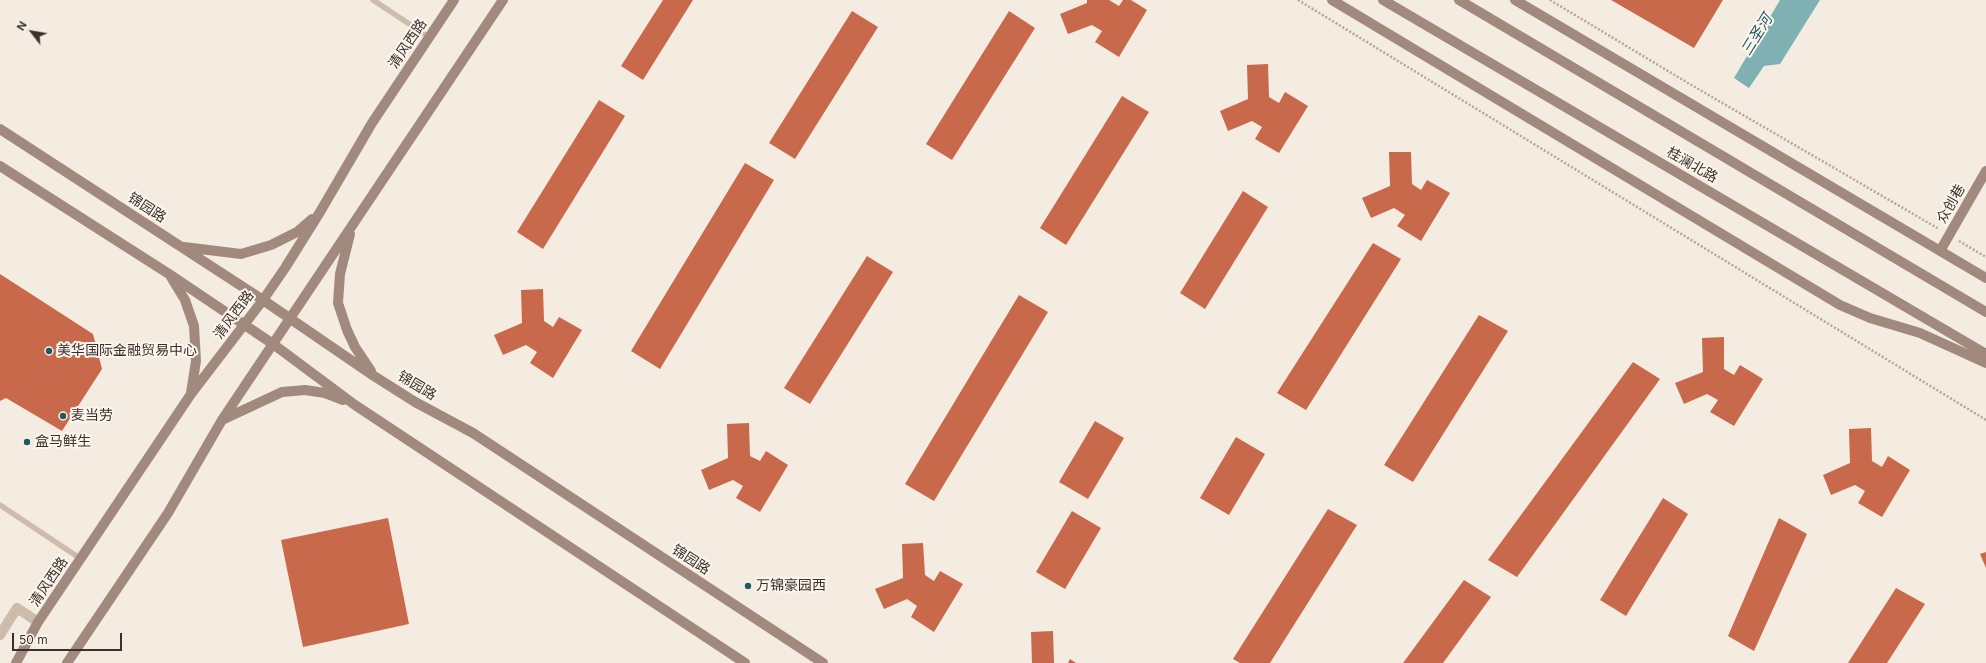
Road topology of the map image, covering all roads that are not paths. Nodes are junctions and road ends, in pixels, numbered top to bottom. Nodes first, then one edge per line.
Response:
1 (373, 0) edge
2 (454, 0) edge
3 (503, 0) edge
4 (1332, 0) edge
5 (1383, 0) edge
6 (1460, 0) edge
7 (1515, 0) edge
8 (429, 37) junction
9 (0, 128) edge
10 (0, 166) edge
11 (1986, 171) edge
12 (320, 212) junction
13 (352, 225) junction
14 (181, 247) junction
15 (1940, 252) junction
16 (169, 274) junction
17 (1986, 278) edge
18 (263, 300) junction
19 (1986, 312) edge
20 (290, 319) junction
21 (244, 326) junction
22 (273, 344) junction
23 (1986, 354) edge
24 (1986, 363) edge
25 (374, 376) junction
26 (191, 394) junction
27 (355, 405) junction
28 (222, 420) junction
29 (0, 505) edge
30 (81, 559) junction
31 (38, 622) junction
32 (0, 635) edge
33 (16, 663) edge
34 (67, 663) edge
35 (746, 663) edge
36 (822, 663) edge

1 - 8 lane
2 - 8 main road, 清风西路
3 - 13 main road
4 - 24 main road
5 - 23 main road, 桂澜北路
6 - 19 main road, 桂澜北路
7 - 15 main road
8 - 12 main road, 清风西路
9 - 14 main road, 锦园路
10 - 16 main road
11 - 15 main road, 众创巷
12 - 14 main road
12 - 18 main road, 清风西路
13 - 20 main road
13 - 25 main road
14 - 18 main road, 锦园路
15 - 17 main road
16 - 21 main road
16 - 26 main road
18 - 20 main road, 锦园路
18 - 21 main road, 清风西路
20 - 22 main road
20 - 25 main road, 锦园路
21 - 22 main road
21 - 26 main road, 清风西路
22 - 27 main road
22 - 28 main road
25 - 36 main road, 锦园路
26 - 30 main road, 清风西路
27 - 28 main road
27 - 35 main road
28 - 34 main road
29 - 30 lane
30 - 31 main road, 清风西路
31 - 32 street
31 - 33 main road, 清风西路

